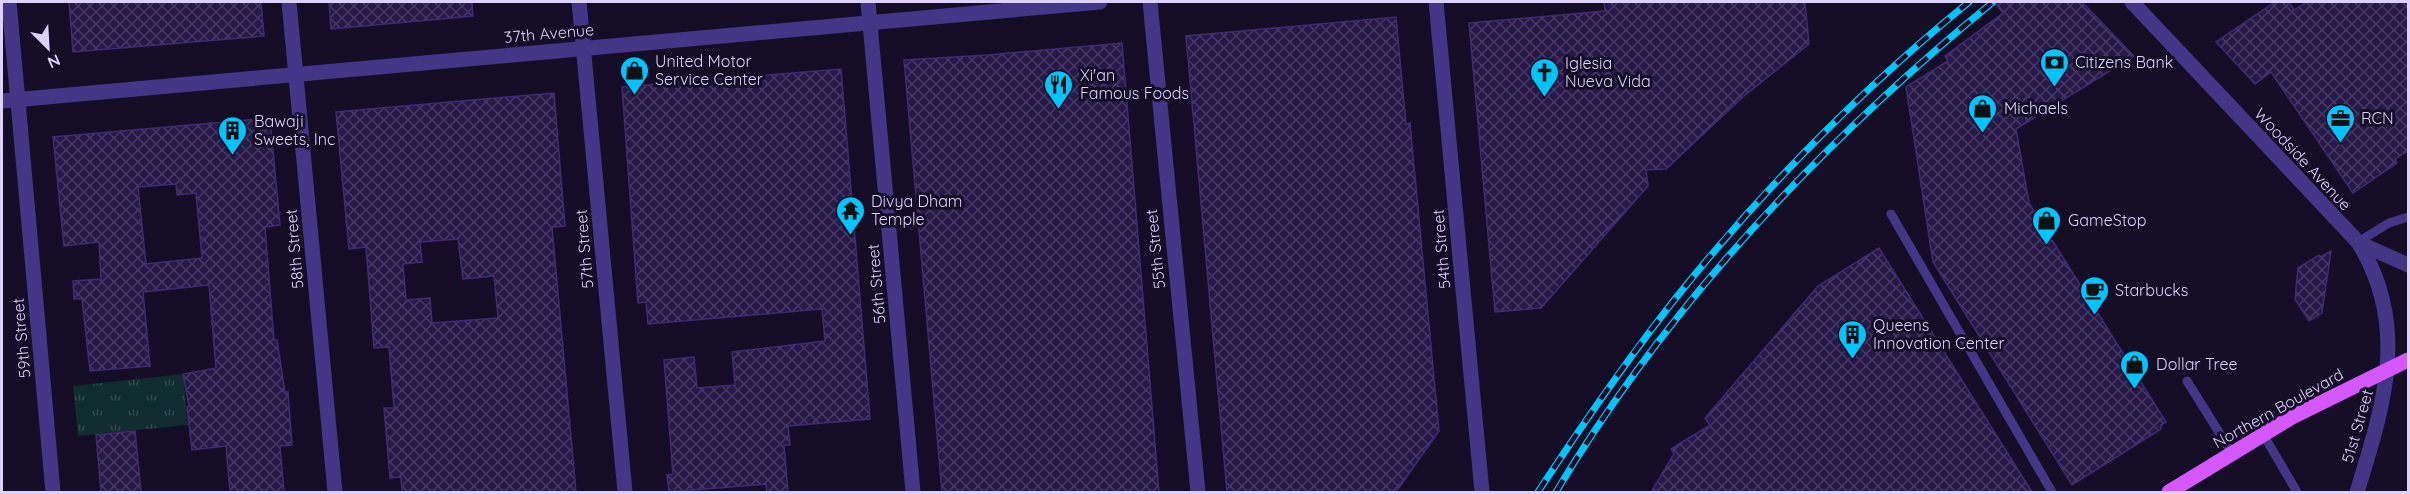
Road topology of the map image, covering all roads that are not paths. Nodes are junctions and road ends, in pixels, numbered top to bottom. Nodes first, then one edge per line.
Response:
1 (9, 2) edge
2 (289, 2) edge
3 (579, 2) edge
4 (868, 2) edge
5 (1100, 2) edge
6 (1150, 2) edge
7 (1436, 2) edge
8 (2132, 2) edge
9 (871, 24) junction
10 (583, 48) junction
11 (296, 74) junction
12 (18, 99) junction
13 (2, 101) edge
14 (1891, 214) dead end
15 (2409, 217) edge
16 (2358, 242) junction
17 (2409, 265) edge
18 (2409, 360) edge
19 (2390, 368) junction
20 (2187, 381) dead end
21 (2263, 434) junction
22 (2232, 453) junction
23 (53, 492) edge
24 (335, 492) edge
25 (625, 492) edge
26 (913, 492) edge
27 (1198, 492) edge
28 (1482, 492) edge
29 (2052, 492) edge
30 (2169, 492) edge
31 (2297, 492) edge
32 (2357, 492) edge

1 - 12 street, 59th Street
2 - 11 street, 58th Street
3 - 10 street, 57th Street
4 - 9 street, 56th Street
5 - 9 street, 37th Avenue
6 - 27 street, 55th Street
7 - 28 street, 54th Street
8 - 16 street, Woodside Avenue
9 - 10 street, 37th Avenue
9 - 26 street, 56th Street
10 - 11 street, 37th Avenue
10 - 25 street, 57th Street
11 - 12 street, 37th Avenue
11 - 24 street, 58th Street
12 - 13 street, 37th Avenue
12 - 23 street, 59th Street
14 - 29 lane
15 - 16 lane
16 - 17 street
16 - 19 street, Woodside Avenue
18 - 19 main road, Northern Boulevard
19 - 21 main road, Northern Boulevard
19 - 32 street, 51st Street
20 - 22 lane
21 - 22 main road, Northern Boulevard
21 - 31 lane
22 - 30 main road, Northern Boulevard

